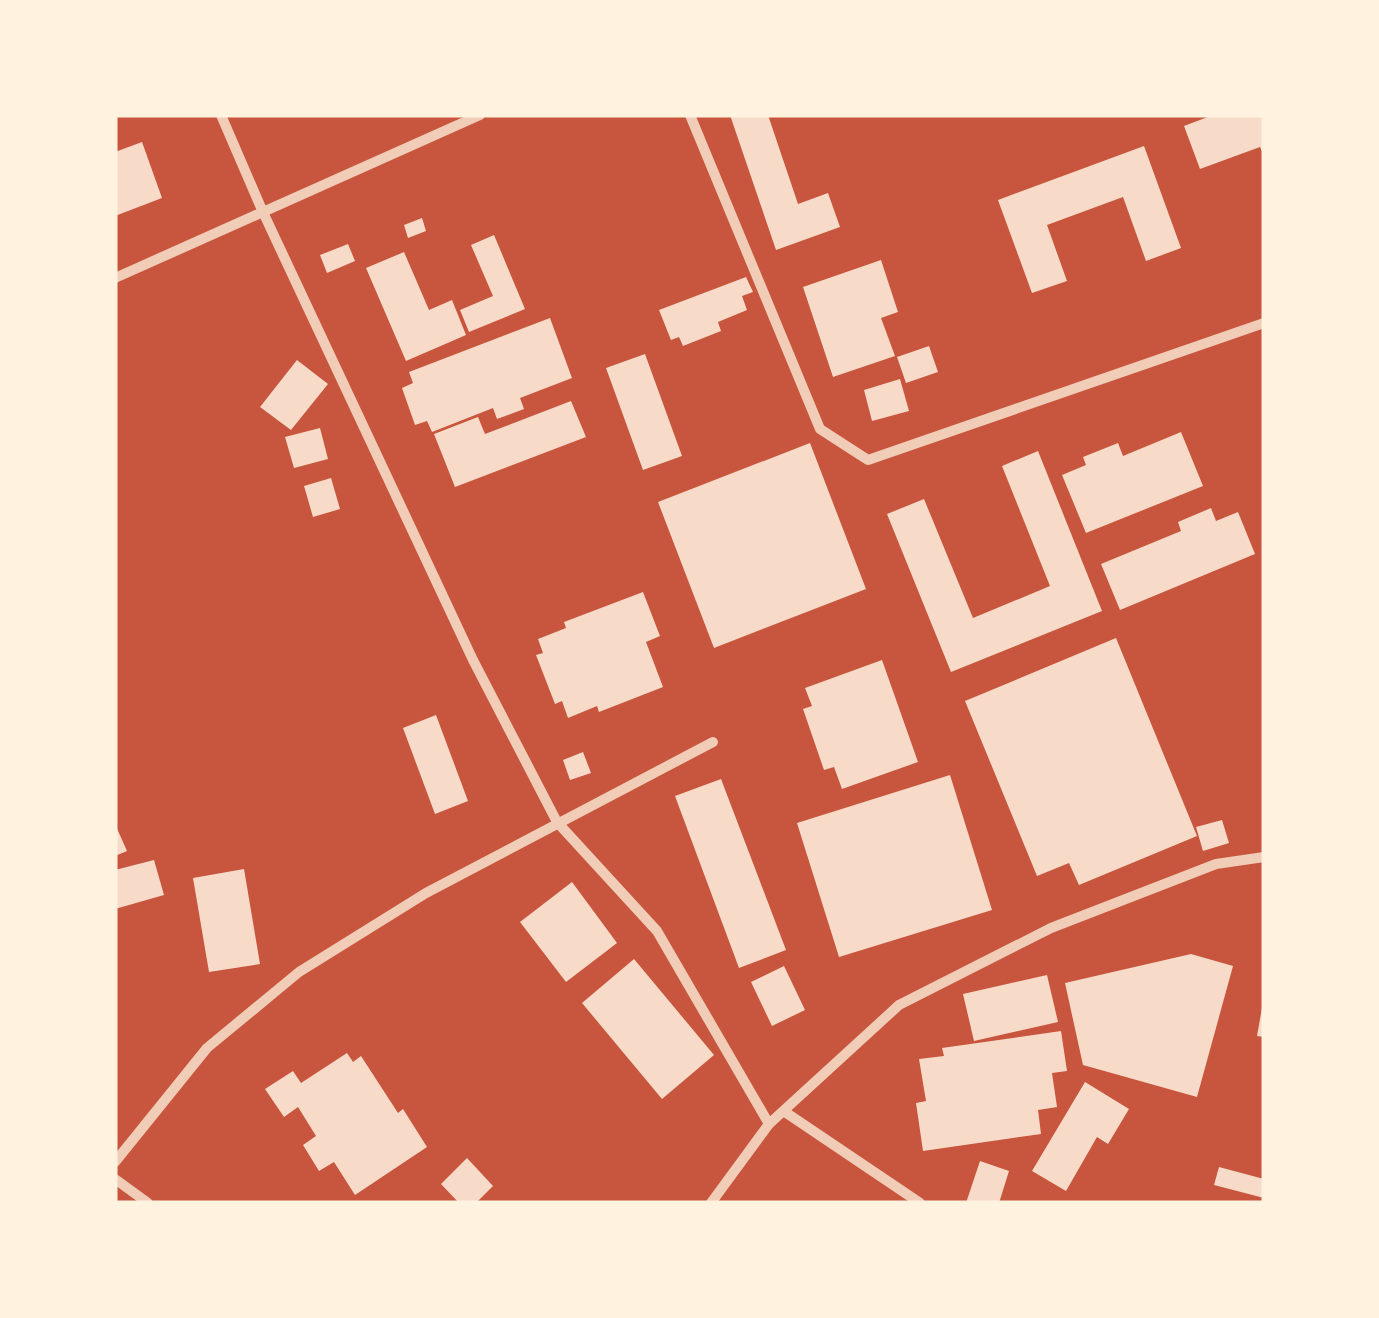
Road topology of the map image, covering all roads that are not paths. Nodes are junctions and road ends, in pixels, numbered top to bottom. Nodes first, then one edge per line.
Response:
1 (221, 115) edge
2 (480, 115) edge
3 (690, 115) edge
4 (262, 210) junction
5 (115, 278) edge
6 (1264, 323) edge
7 (713, 742) dead end
8 (556, 822) junction
9 (1264, 857) edge
10 (785, 1112) junction
11 (769, 1124) junction
12 (115, 1162) edge
13 (115, 1179) edge
14 (148, 1203) edge
15 (711, 1203) edge
16 (920, 1203) edge

1 - 4 street
2 - 4 street
3 - 6 street
4 - 5 street
4 - 8 street
7 - 8 street
8 - 11 street
8 - 12 street
9 - 10 street
10 - 11 street
10 - 16 street
11 - 15 street
13 - 14 street

